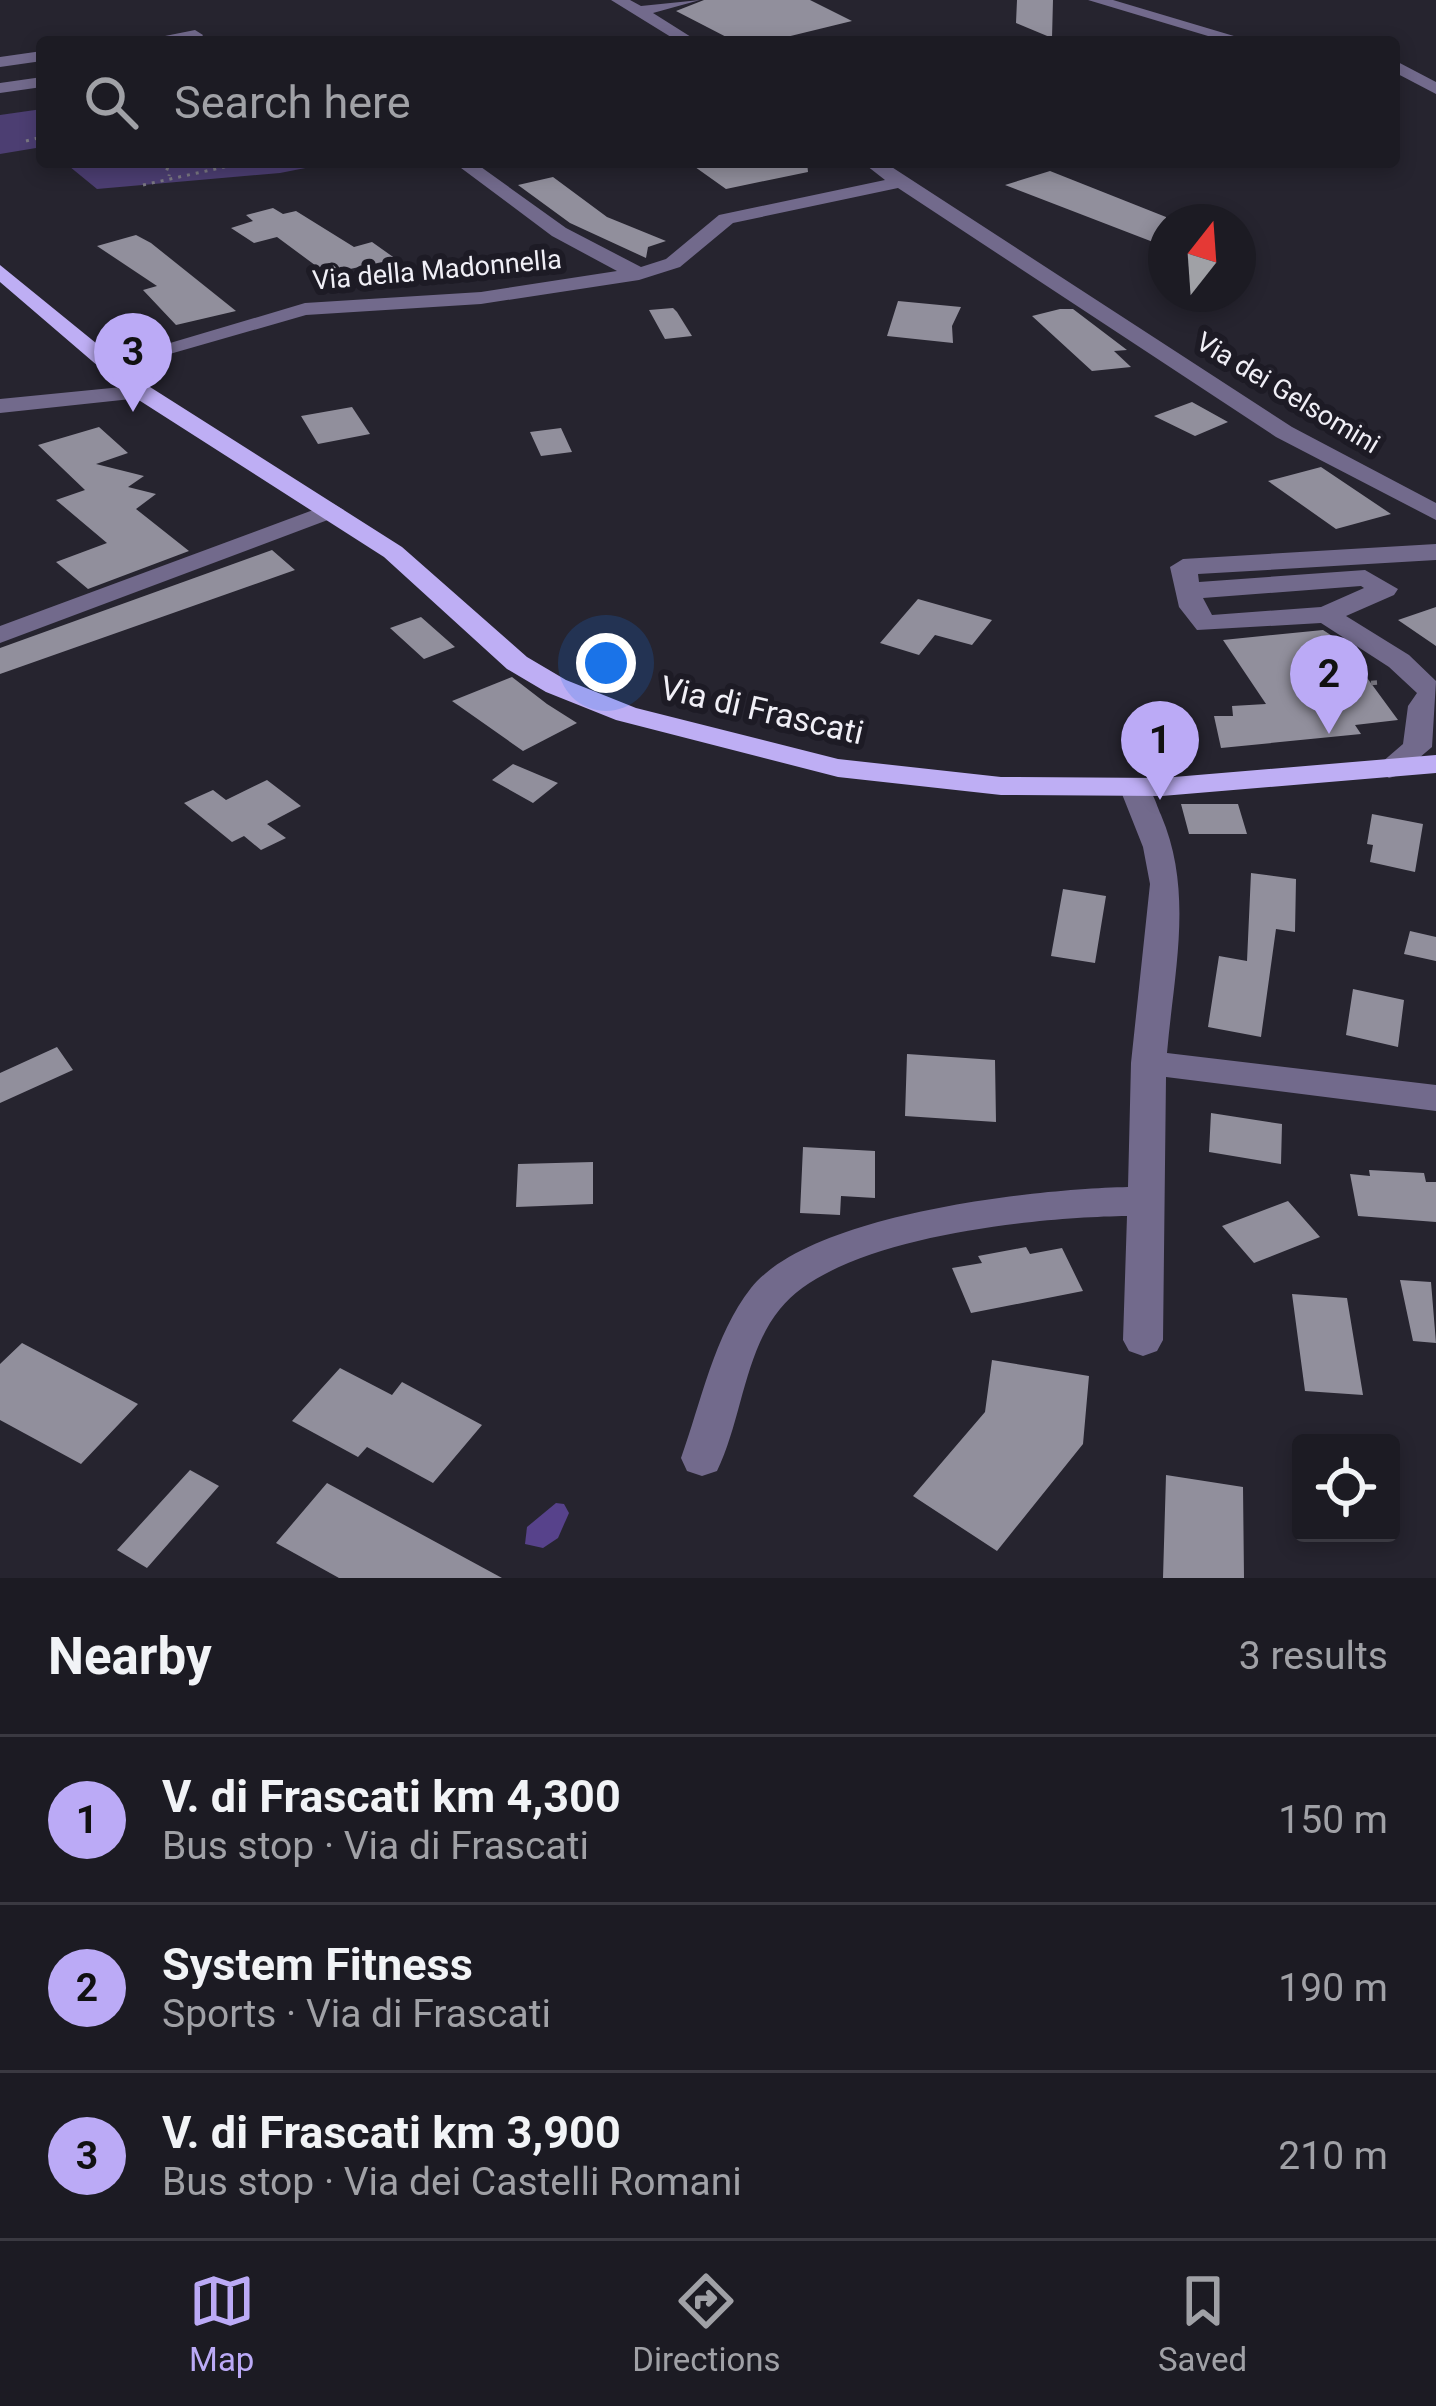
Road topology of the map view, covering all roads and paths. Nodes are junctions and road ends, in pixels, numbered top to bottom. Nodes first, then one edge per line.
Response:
1 (620, 0) edge
2 (692, 0) edge
3 (1096, 0) edge
4 (639, 11) junction
5 (195, 34) dead end
6 (182, 36) edge
7 (681, 36) edge
8 (1225, 36) edge
9 (36, 57) edge
10 (0, 62) edge
11 (1400, 68) edge
12 (36, 83) edge
13 (0, 88) edge
14 (1436, 89) edge
15 (36, 138) edge
16 (26, 141) dead end
17 (164, 168) edge
18 (216, 168) edge
19 (470, 168) edge
20 (881, 168) edge
21 (164, 178) junction
22 (901, 182) junction
23 (142, 185) dead end
24 (0, 272) edge
25 (639, 274) junction
26 (107, 365) junction
27 (142, 392) junction
28 (0, 406) edge
29 (332, 510) junction
30 (1436, 513) edge
31 (1436, 552) edge
32 (1189, 591) junction
33 (1326, 615) junction
34 (0, 635) edge
35 (1434, 695) edge
36 (1436, 733) edge
37 (1435, 763) edge
38 (1389, 769) junction
39 (1135, 789) junction
40 (1149, 1063) junction
41 (1436, 1098) edge
42 (1145, 1201) junction
43 (1143, 1340) dead end
44 (702, 1458) dead end

1 - 4 street
2 - 4 street
3 - 8 street
4 - 7 street
5 - 6 street
9 - 10 street
11 - 14 street
12 - 13 street
15 - 16 path
17 - 21 path
18 - 21 path
19 - 25 street
20 - 22 street, Via dei Gelsomini
21 - 23 path
22 - 25 street, Via della Madonnella
22 - 30 street, Via dei Gelsomini
24 - 26 main road, Via di Frascati
25 - 26 street, Via della Madonnella
26 - 27 main road, Via di Frascati
27 - 28 street
27 - 29 main road, Via di Frascati
29 - 34 street
29 - 39 main road, Via di Frascati
31 - 32 street
32 - 33 street
32 - 33 street
33 - 35 street
35 - 36 street
35 - 38 street
37 - 38 main road, Via di Frascati
38 - 39 main road, Via di Frascati
39 - 40 street
40 - 41 street
40 - 42 street
42 - 43 street
42 - 44 street

